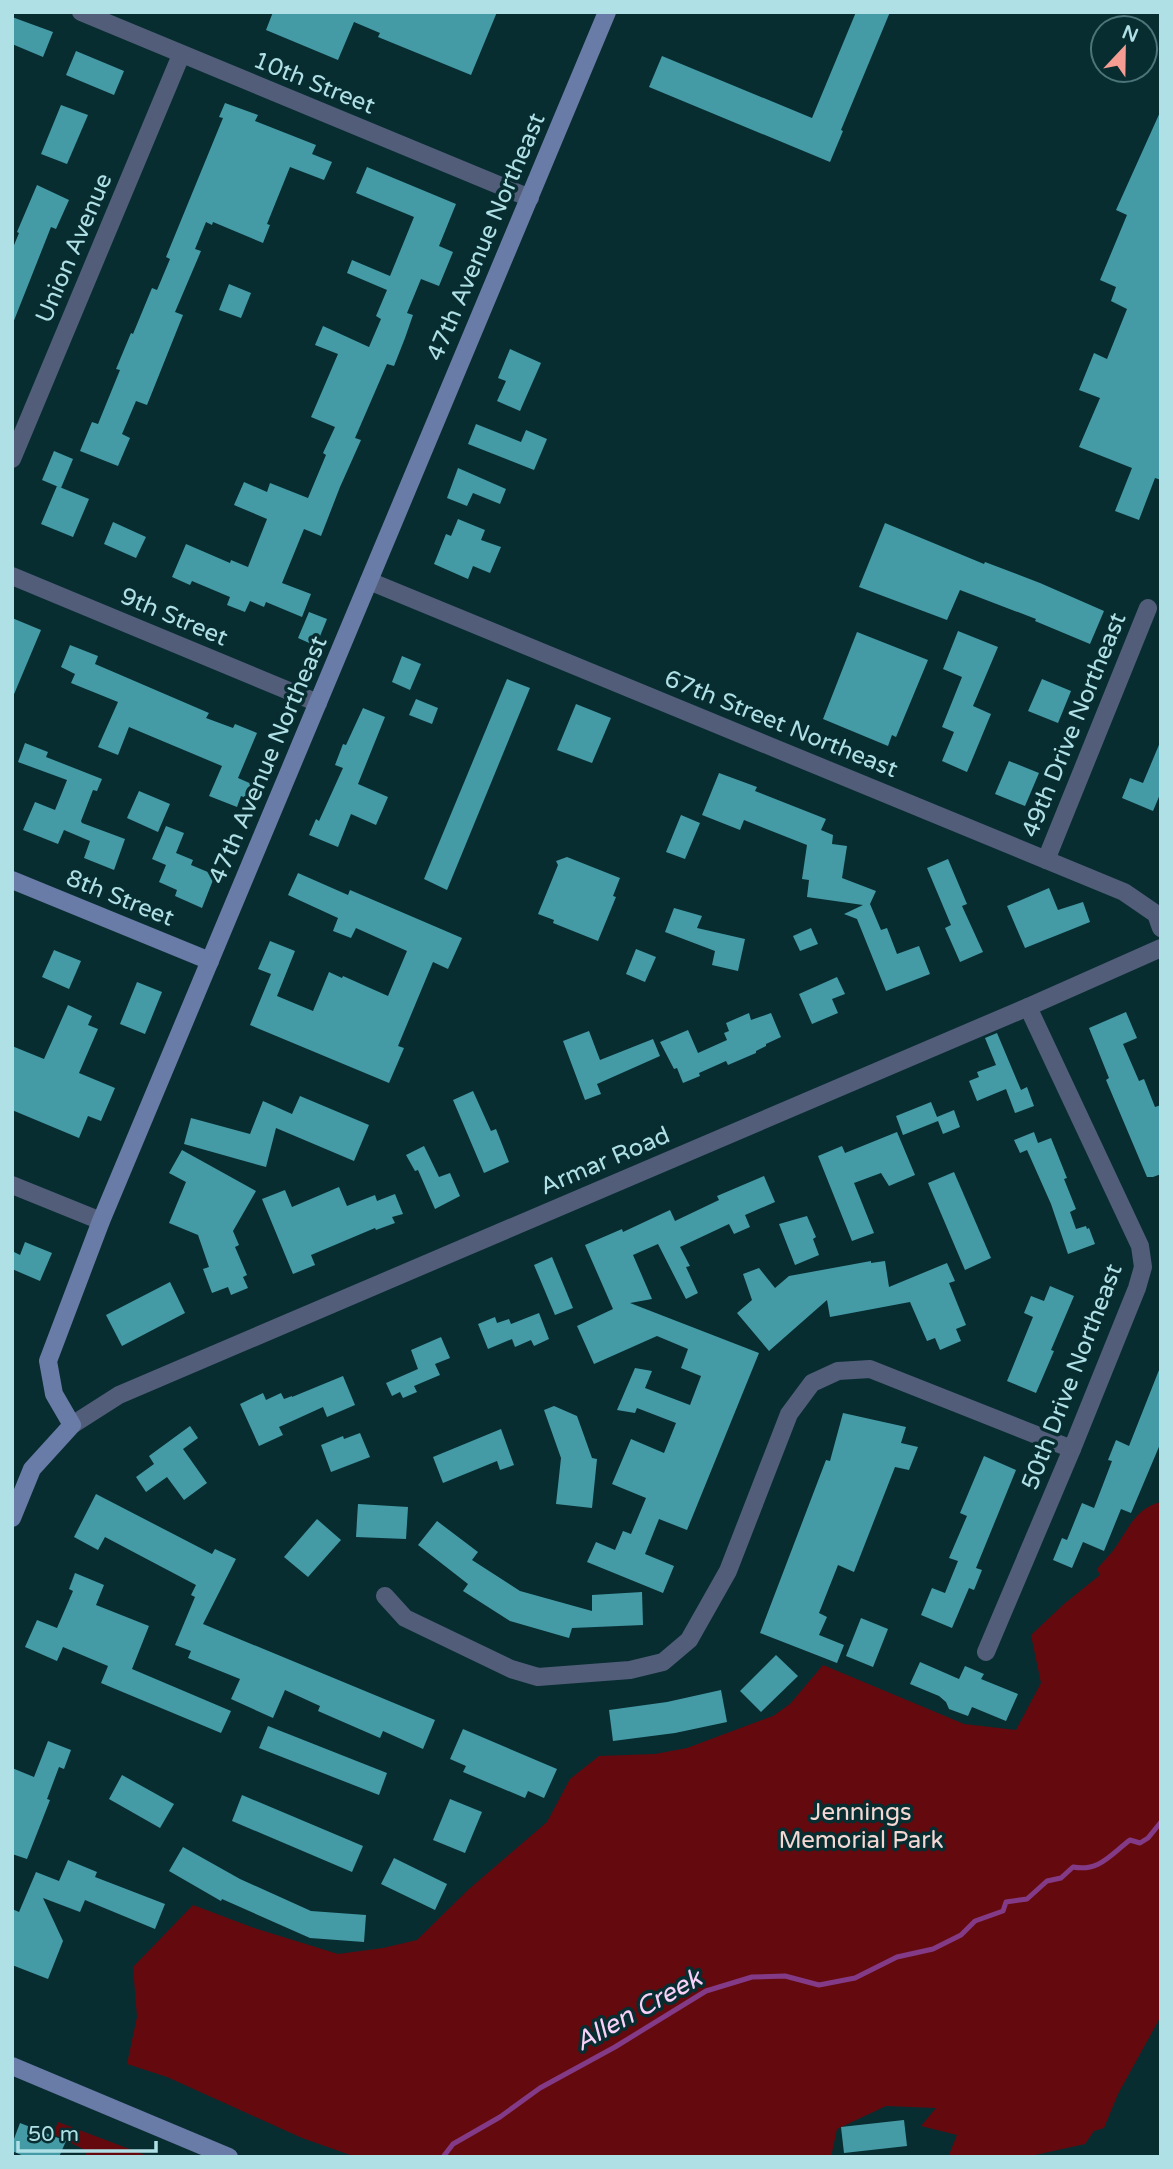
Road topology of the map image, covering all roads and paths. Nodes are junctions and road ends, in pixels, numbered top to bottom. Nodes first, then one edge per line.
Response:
1 (81, 12) edge
2 (607, 12) edge
3 (181, 55) junction
4 (530, 198) junction
5 (12, 459) edge
6 (12, 576) edge
7 (369, 581) junction
8 (1148, 608) dead end
9 (318, 704) junction
10 (1046, 860) junction
11 (12, 880) edge
12 (1161, 928) edge
13 (1161, 948) edge
14 (210, 961) junction
15 (1028, 1007) junction
16 (12, 1185) edge
17 (101, 1222) junction
18 (72, 1424) junction
19 (1072, 1449) junction
20 (12, 1518) edge
21 (385, 1596) dead end
22 (986, 1652) dead end
23 (12, 2066) edge
24 (229, 2157) edge

1 - 3 street, 10th Street
2 - 4 street, 47th Avenue Northeast
3 - 4 street, 10th Street
3 - 5 street, Union Avenue
4 - 7 street, 47th Avenue Northeast
6 - 9 street, 9th Street
7 - 9 street, 47th Avenue Northeast
7 - 10 street, 67th Street Northeast
8 - 10 street, 49th Drive Northeast
9 - 14 street, 47th Avenue Northeast
10 - 12 street, 67th Street Northeast
11 - 14 street, 8th Street
13 - 15 street, Armar Road
14 - 17 street, 47th Avenue Northeast
15 - 18 street, Armar Road
15 - 19 street, 50th Drive Northeast
16 - 17 street
17 - 18 street, 47th Avenue Northeast
18 - 20 street
19 - 21 street
19 - 22 street, 50th Drive Northeast
23 - 24 street

